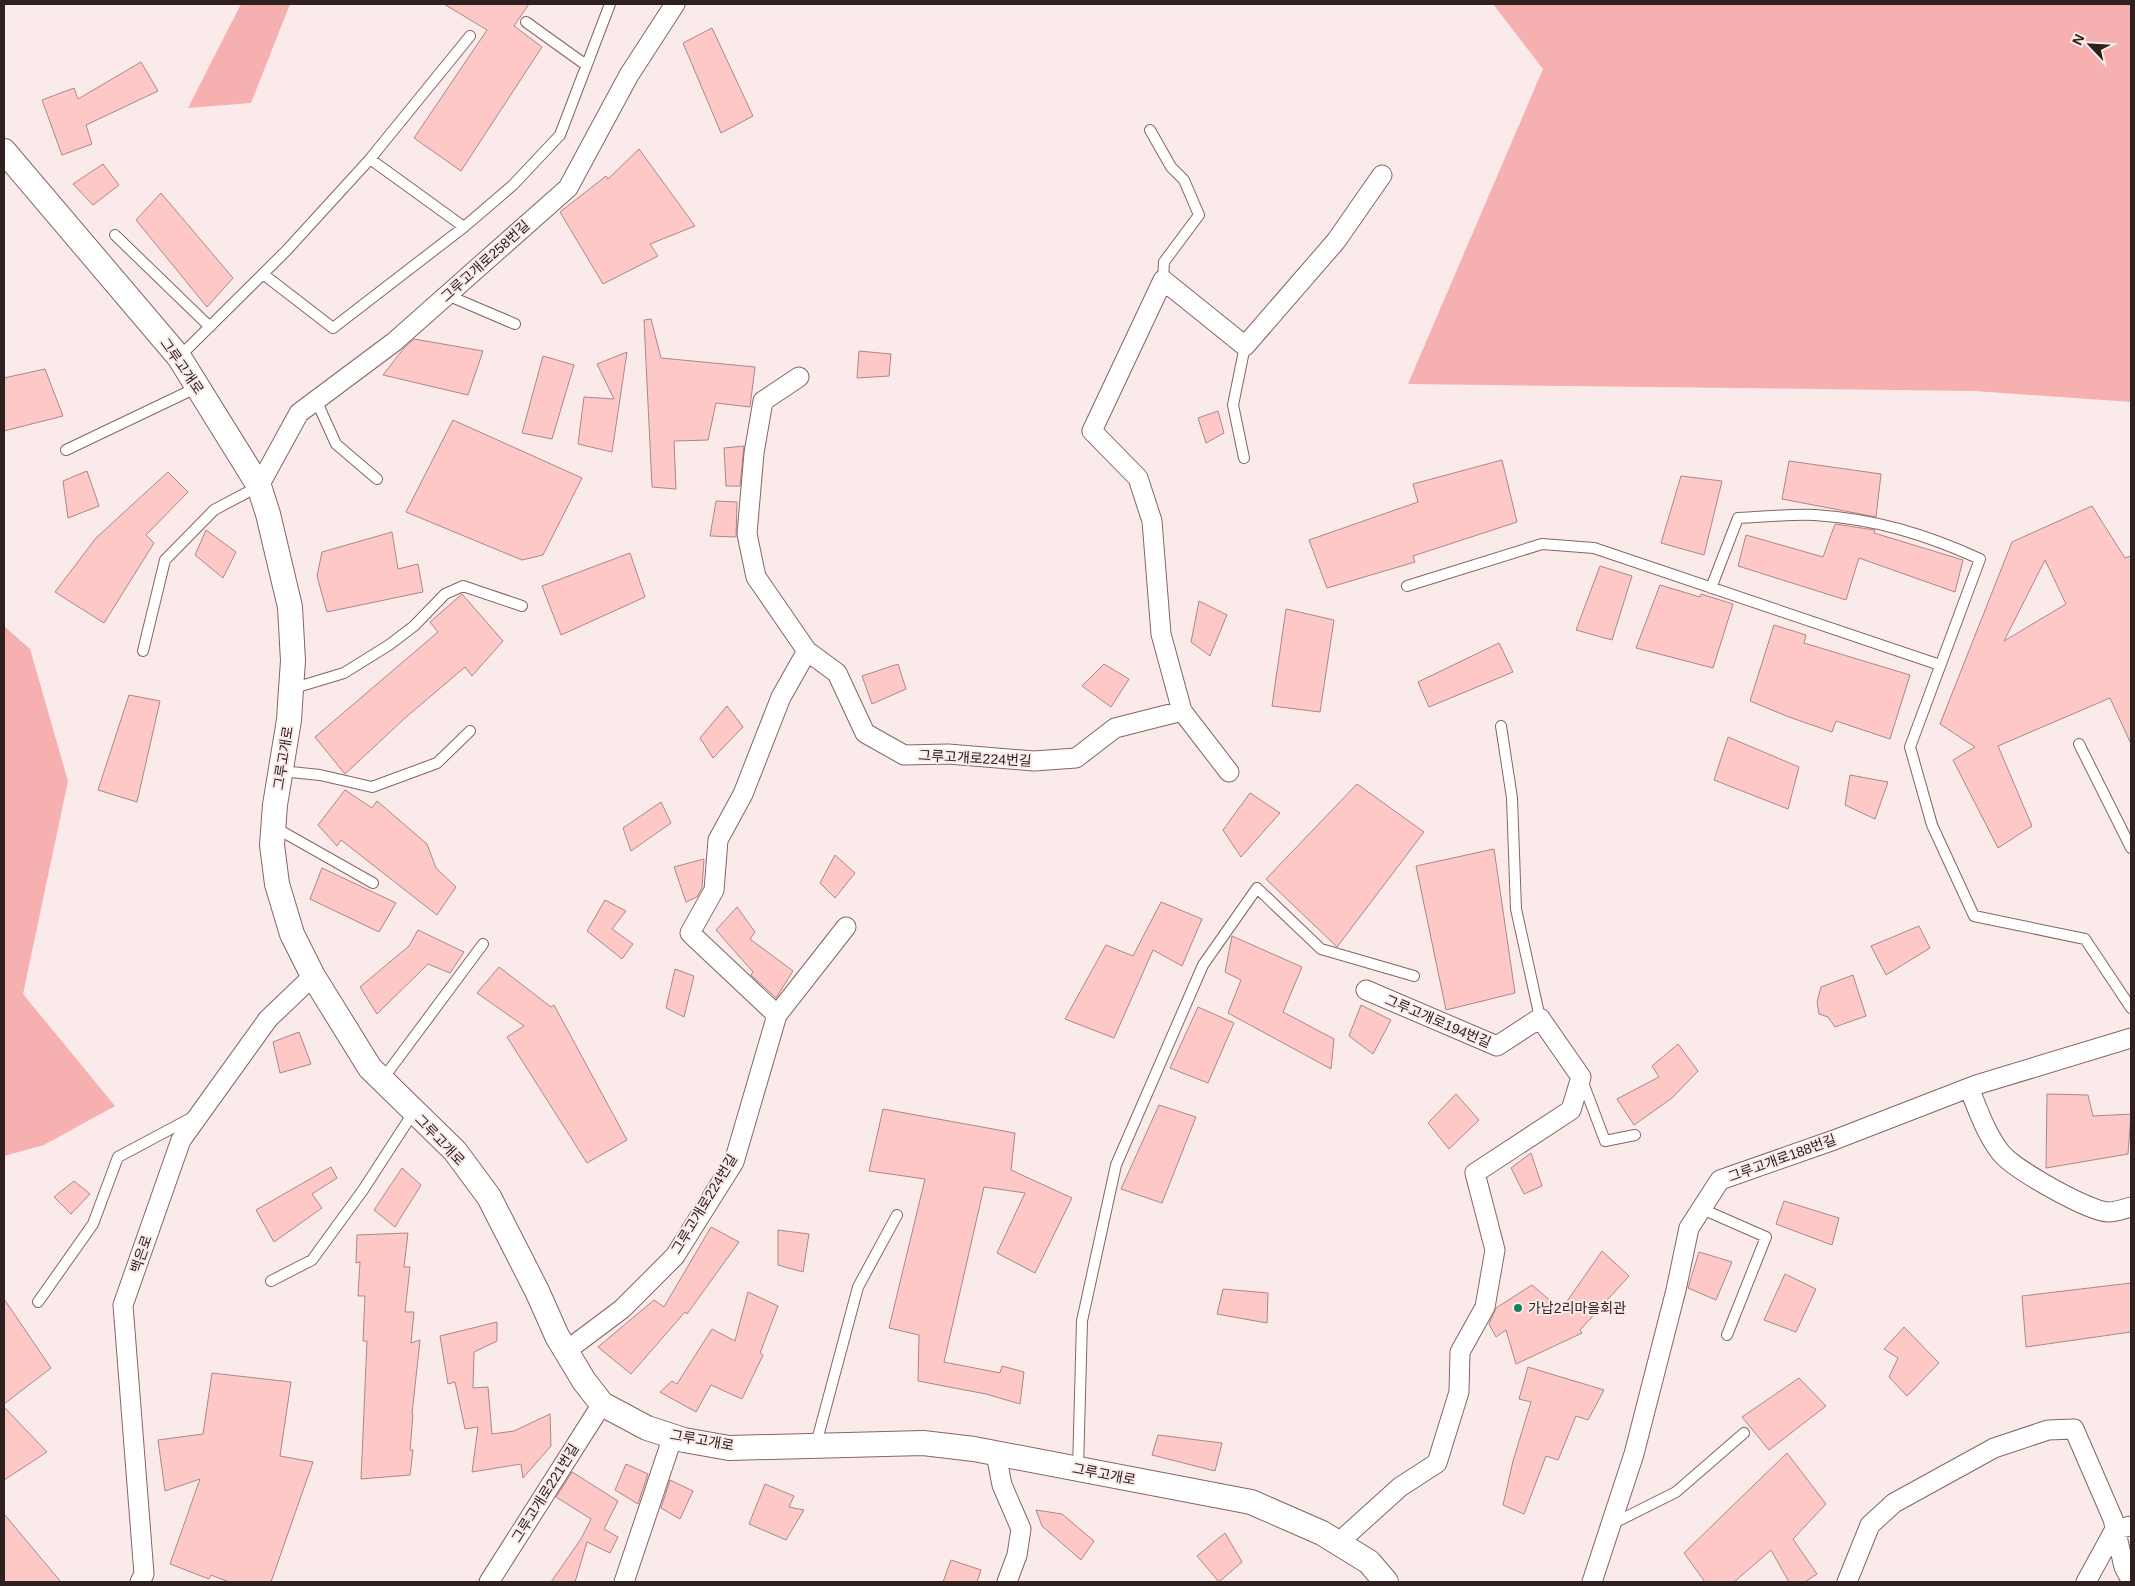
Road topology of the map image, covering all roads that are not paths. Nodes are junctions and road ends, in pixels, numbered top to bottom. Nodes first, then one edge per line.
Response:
1 (610, 4) edge
2 (675, 4) edge
3 (526, 22) dead end
4 (470, 36) dead end
5 (586, 65) junction
6 (1150, 130) dead end
7 (4, 151) edge
8 (370, 159) junction
9 (1382, 175) dead end
10 (464, 227) junction
11 (115, 235) dead end
12 (262, 274) junction
13 (1163, 280) junction
14 (447, 295) junction
15 (515, 324) dead end
16 (210, 326) junction
17 (1245, 346) junction
18 (179, 357) junction
19 (799, 376) dead end
20 (198, 387) junction
21 (316, 400) junction
22 (66, 450) dead end
23 (1244, 458) dead end
24 (377, 479) dead end
25 (259, 486) junction
26 (1407, 586) dead end
27 (1711, 588) junction
28 (522, 606) dead end
29 (143, 651) dead end
30 (807, 651) junction
31 (1940, 665) junction
32 (292, 690) junction
33 (1182, 711) junction
34 (1502, 726) dead end
35 (470, 731) dead end
36 (2079, 744) dead end
37 (281, 771) junction
38 (1229, 772) dead end
39 (274, 827) junction
40 (2131, 848) edge
41 (373, 882) dead end
42 (846, 927) dead end
43 (483, 944) dead end
44 (312, 976) junction
45 (1414, 976) dead end
46 (1366, 990) dead end
47 (2131, 1008) edge
48 (777, 1015) junction
49 (1540, 1018) junction
50 (2131, 1038) edge
51 (1581, 1077) junction
52 (382, 1080) junction
53 (1969, 1088) junction
54 (414, 1112) junction
55 (200, 1113) junction
56 (1635, 1134) dead end
57 (2131, 1208) edge
58 (1702, 1209) junction
59 (897, 1216) dead end
60 (270, 1281) dead end
61 (38, 1302) dead end
62 (1727, 1335) dead end
63 (566, 1351) junction
64 (602, 1404) junction
65 (1744, 1433) dead end
66 (673, 1436) junction
67 (816, 1444) junction
68 (996, 1454) junction
69 (1078, 1469) junction
70 (1612, 1524) junction
71 (2123, 1527) edge
72 (1338, 1543) junction
73 (146, 1580) edge
74 (2131, 1580) edge
75 (489, 1582) edge
76 (624, 1582) edge
77 (1007, 1582) edge
78 (1386, 1582) edge
79 (1592, 1582) edge
80 (1847, 1582) edge
81 (2086, 1582) edge

1 - 5 lane
2 - 14 street, 그루고개로258번길
3 - 5 lane
4 - 8 lane
5 - 10 lane
6 - 13 lane
7 - 18 street, 그루고개로
8 - 10 lane
8 - 12 lane
9 - 17 street
10 - 12 lane
11 - 16 lane
12 - 16 lane
13 - 17 street
13 - 33 street
14 - 15 lane
14 - 21 street, 그루고개로258번길
16 - 18 lane
17 - 23 lane
18 - 20 street, 그루고개로
19 - 30 street, 그루고개로224번길
20 - 22 lane
20 - 25 street, 그루고개로
21 - 24 lane
21 - 25 street, 그루고개로258번길
25 - 29 lane
25 - 32 street, 그루고개로
26 - 27 lane
27 - 31 lane
27 - 31 lane
28 - 32 lane
30 - 33 street, 그루고개로224번길
30 - 48 street
31 - 47 lane
32 - 37 street, 그루고개로
33 - 38 street
34 - 49 lane
35 - 37 lane
36 - 40 lane
37 - 39 street, 그루고개로
39 - 41 lane
39 - 44 street, 그루고개로
42 - 48 street, 그루고개로224번길
43 - 52 lane
44 - 52 street, 그루고개로
44 - 55 street, 백은로
45 - 69 lane
46 - 49 street, 그루고개로194번길
48 - 63 street, 그루고개로224번길
49 - 51 street
50 - 53 street, 그루고개로188번길
51 - 56 lane
51 - 72 street
52 - 54 street, 그루고개로
53 - 57 street
53 - 58 street, 그루고개로188번길
54 - 60 lane
54 - 63 street, 그루고개로
55 - 61 lane
55 - 73 street, 백은로
58 - 62 lane
58 - 70 street, 그루고개로188번길
59 - 67 lane
63 - 64 street, 그루고개로
64 - 66 street, 그루고개로
64 - 75 street, 그루고개로221번길
65 - 70 lane
66 - 67 street, 그루고개로
66 - 76 street
67 - 68 street, 그루고개로
68 - 69 street, 그루고개로
68 - 77 street
69 - 72 street, 그루고개로
70 - 79 street, 그루고개로188번길
71 - 74 street
71 - 80 street
71 - 81 street
72 - 78 street, 그루고개로

